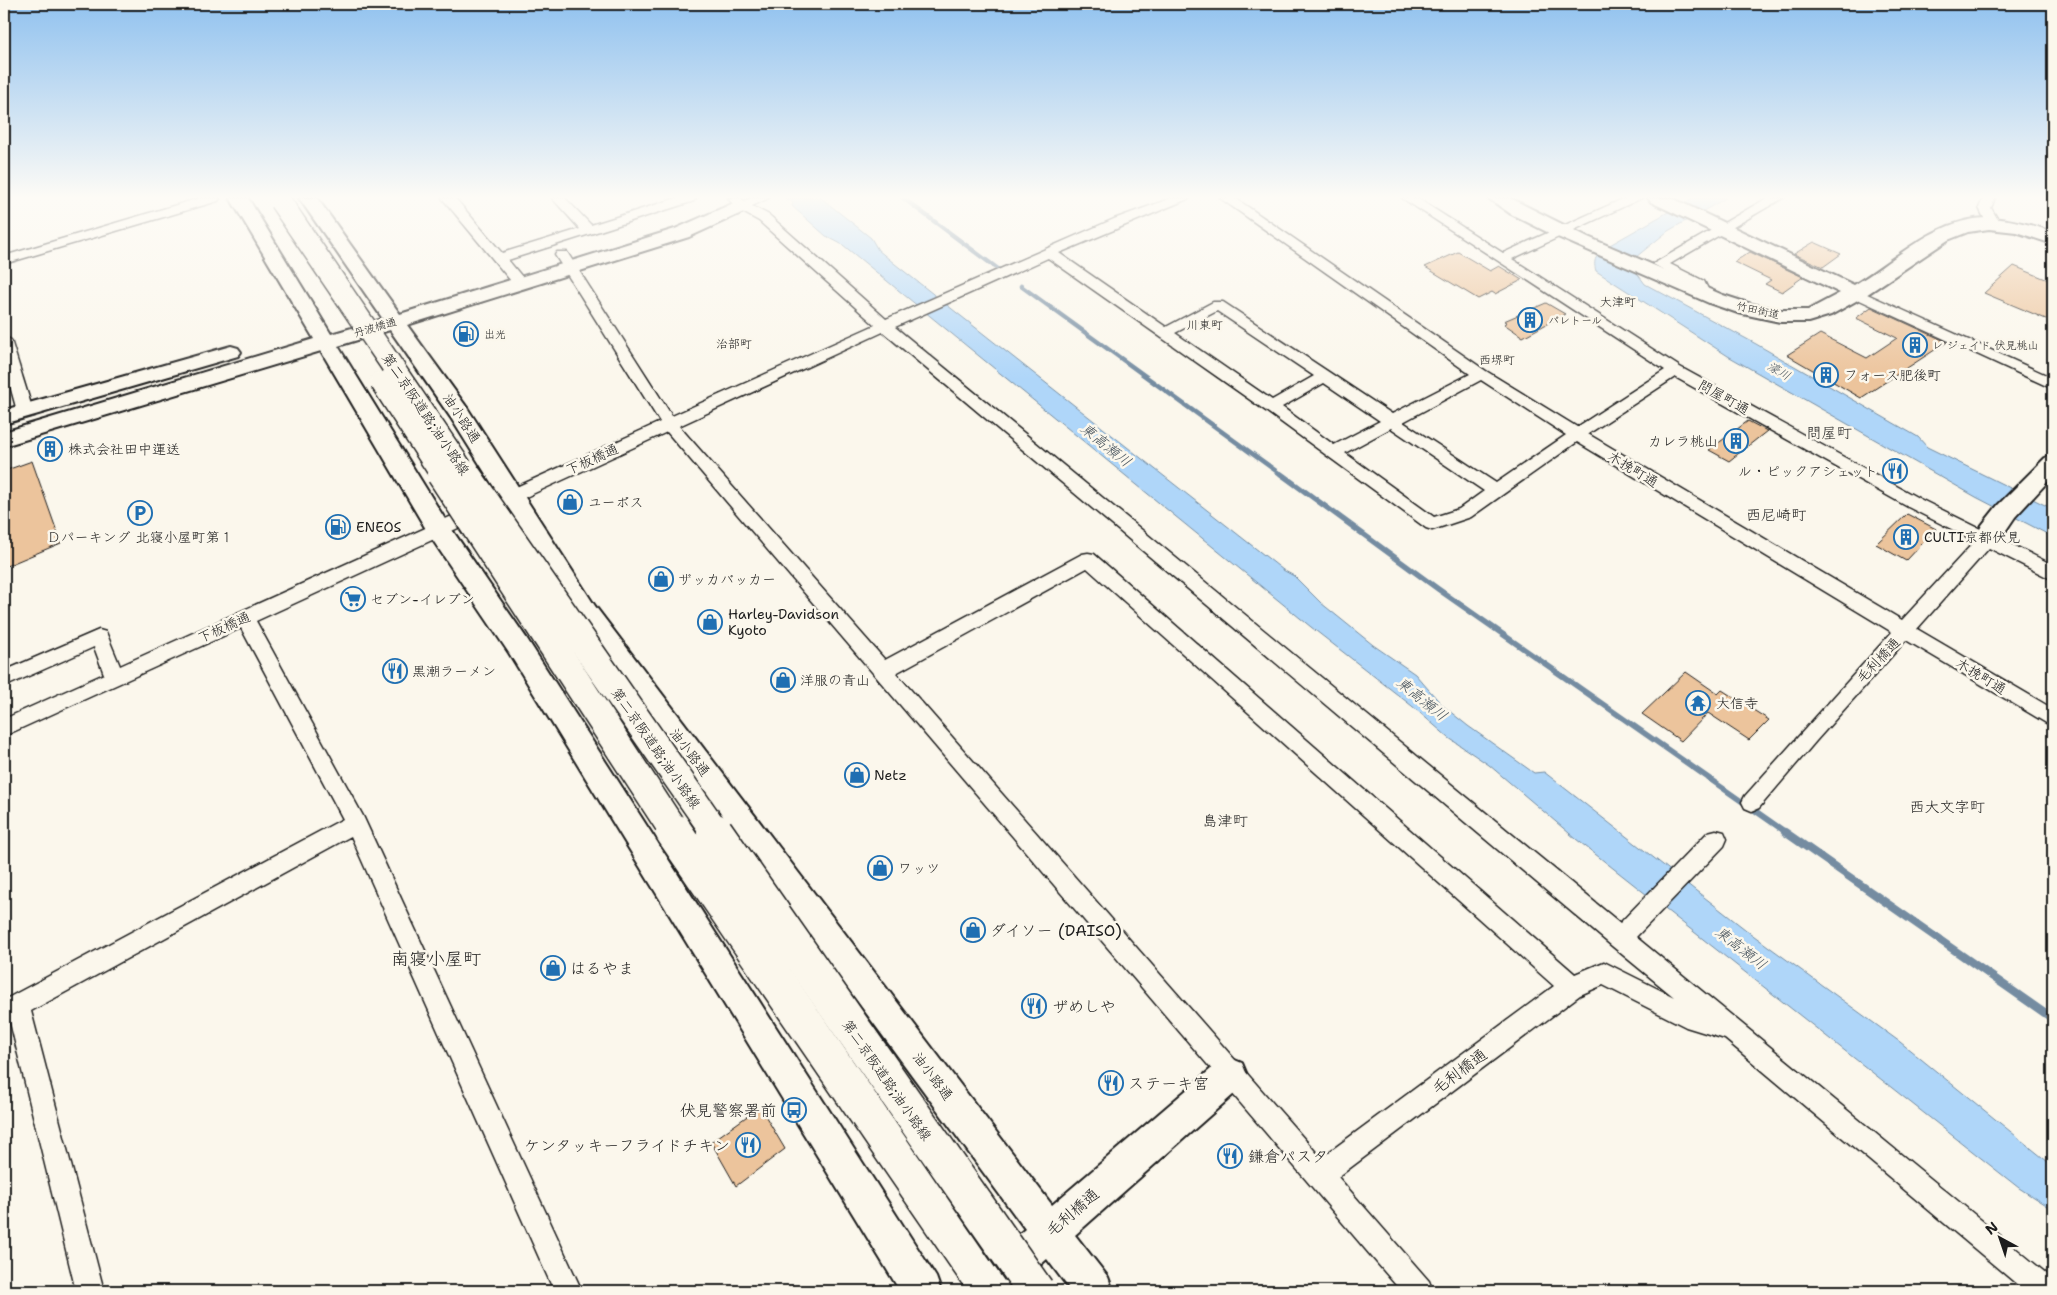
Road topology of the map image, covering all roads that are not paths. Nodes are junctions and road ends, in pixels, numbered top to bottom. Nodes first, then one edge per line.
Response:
1 (274, 258) edge
2 (320, 258) edge
3 (323, 258) edge
4 (339, 258) edge
5 (500, 258) edge
6 (535, 258) edge
7 (580, 258) edge
8 (810, 258) edge
9 (1037, 258) edge
10 (1058, 258) edge
11 (1313, 258) edge
12 (1623, 258) edge
13 (1670, 258) edge
14 (1784, 258) edge
15 (1908, 258) edge
16 (1502, 259) edge
17 (566, 262) junction
18 (511, 271) junction
19 (1702, 292) junction
20 (1856, 293) junction
21 (392, 314) junction
22 (887, 325) junction
23 (1165, 333) junction
24 (320, 335) junction
25 (4, 340) edge
26 (1674, 370) junction
27 (1480, 374) junction
28 (1324, 377) junction
29 (2053, 384) edge
30 (1271, 407) junction
31 (4, 417) edge
32 (28, 421) junction
33 (1390, 422) junction
34 (669, 424) junction
35 (1576, 435) junction
36 (4, 439) edge
37 (1332, 453) junction
38 (2053, 463) edge
39 (1496, 491) junction
40 (512, 496) junction
41 (438, 530) junction
42 (1987, 540) junction
43 (2053, 573) edge
44 (246, 617) junction
45 (1905, 630) junction
46 (882, 671) junction
47 (115, 677) junction
48 (4, 680) edge
49 (2053, 719) edge
50 (4, 727) edge
51 (1752, 802) dead end
52 (356, 824) junction
53 (1712, 843) dead end
54 (1624, 934) junction
55 (1572, 987) junction
56 (11, 1009) edge
57 (1732, 1032) junction
58 (1230, 1075) junction
59 (1318, 1176) junction
60 (1050, 1231) junction
61 (90, 1291) edge
62 (568, 1291) edge
63 (922, 1291) edge
64 (982, 1291) edge
65 (988, 1291) edge
66 (1036, 1291) edge
67 (1094, 1291) edge
68 (1419, 1291) edge
69 (2046, 1291) edge

1 - 24 street
2 - 65 highway, 第二京阪道路;油小路線, bridge
3 - 66 highway, 第二京阪道路;油小路線, bridge
4 - 21 street, 油小路通
5 - 18 street
6 - 18 street
7 - 17 street, 丹波橋通
8 - 22 street
9 - 22 street, 下板橋通
10 - 23 street
11 - 27 street, 木挽町通
12 - 19 street, 竹田街道
13 - 19 street
14 - 20 street
15 - 20 street, 竹田街道
16 - 26 street, 問屋町通
17 - 18 street, 丹波橋通
17 - 34 street
18 - 21 street, 丹波橋通
19 - 20 street, 竹田街道
20 - 29 street
21 - 24 street, 丹波橋通
21 - 40 street, 油小路通
22 - 34 street, 下板橋通
22 - 54 street
23 - 28 street
23 - 30 street
24 - 32 street, 丹波橋通
24 - 41 street
25 - 32 street
26 - 35 street
26 - 42 street, 問屋町通
27 - 33 street
27 - 35 street, 木挽町通
28 - 30 street
28 - 33 street
30 - 37 street
31 - 32 street, 丹波橋通
32 - 36 street, 丹波橋通
33 - 37 street
33 - 39 street
34 - 40 street, 下板橋通
34 - 46 street
35 - 39 street
35 - 45 street, 木挽町通
37 - 39 street
38 - 42 street, 毛利橋通
40 - 41 street, 下板橋通
40 - 60 street, 油小路通
41 - 44 street, 下板橋通
41 - 63 street
42 - 43 street, 問屋町通
42 - 45 street, 毛利橋通
44 - 47 street, 下板橋通
44 - 52 street
45 - 49 street, 木挽町通
45 - 51 street, 毛利橋通
46 - 55 street
46 - 58 street
47 - 48 street
47 - 50 street, 下板橋通
52 - 56 street
52 - 62 street
53 - 54 street
54 - 57 street
55 - 57 street, 毛利橋通
55 - 59 street, 毛利橋通
56 - 61 street
57 - 69 street
58 - 59 street
58 - 60 street, 毛利橋通
59 - 68 street
60 - 64 street, 毛利橋通
60 - 67 street, 油小路通

